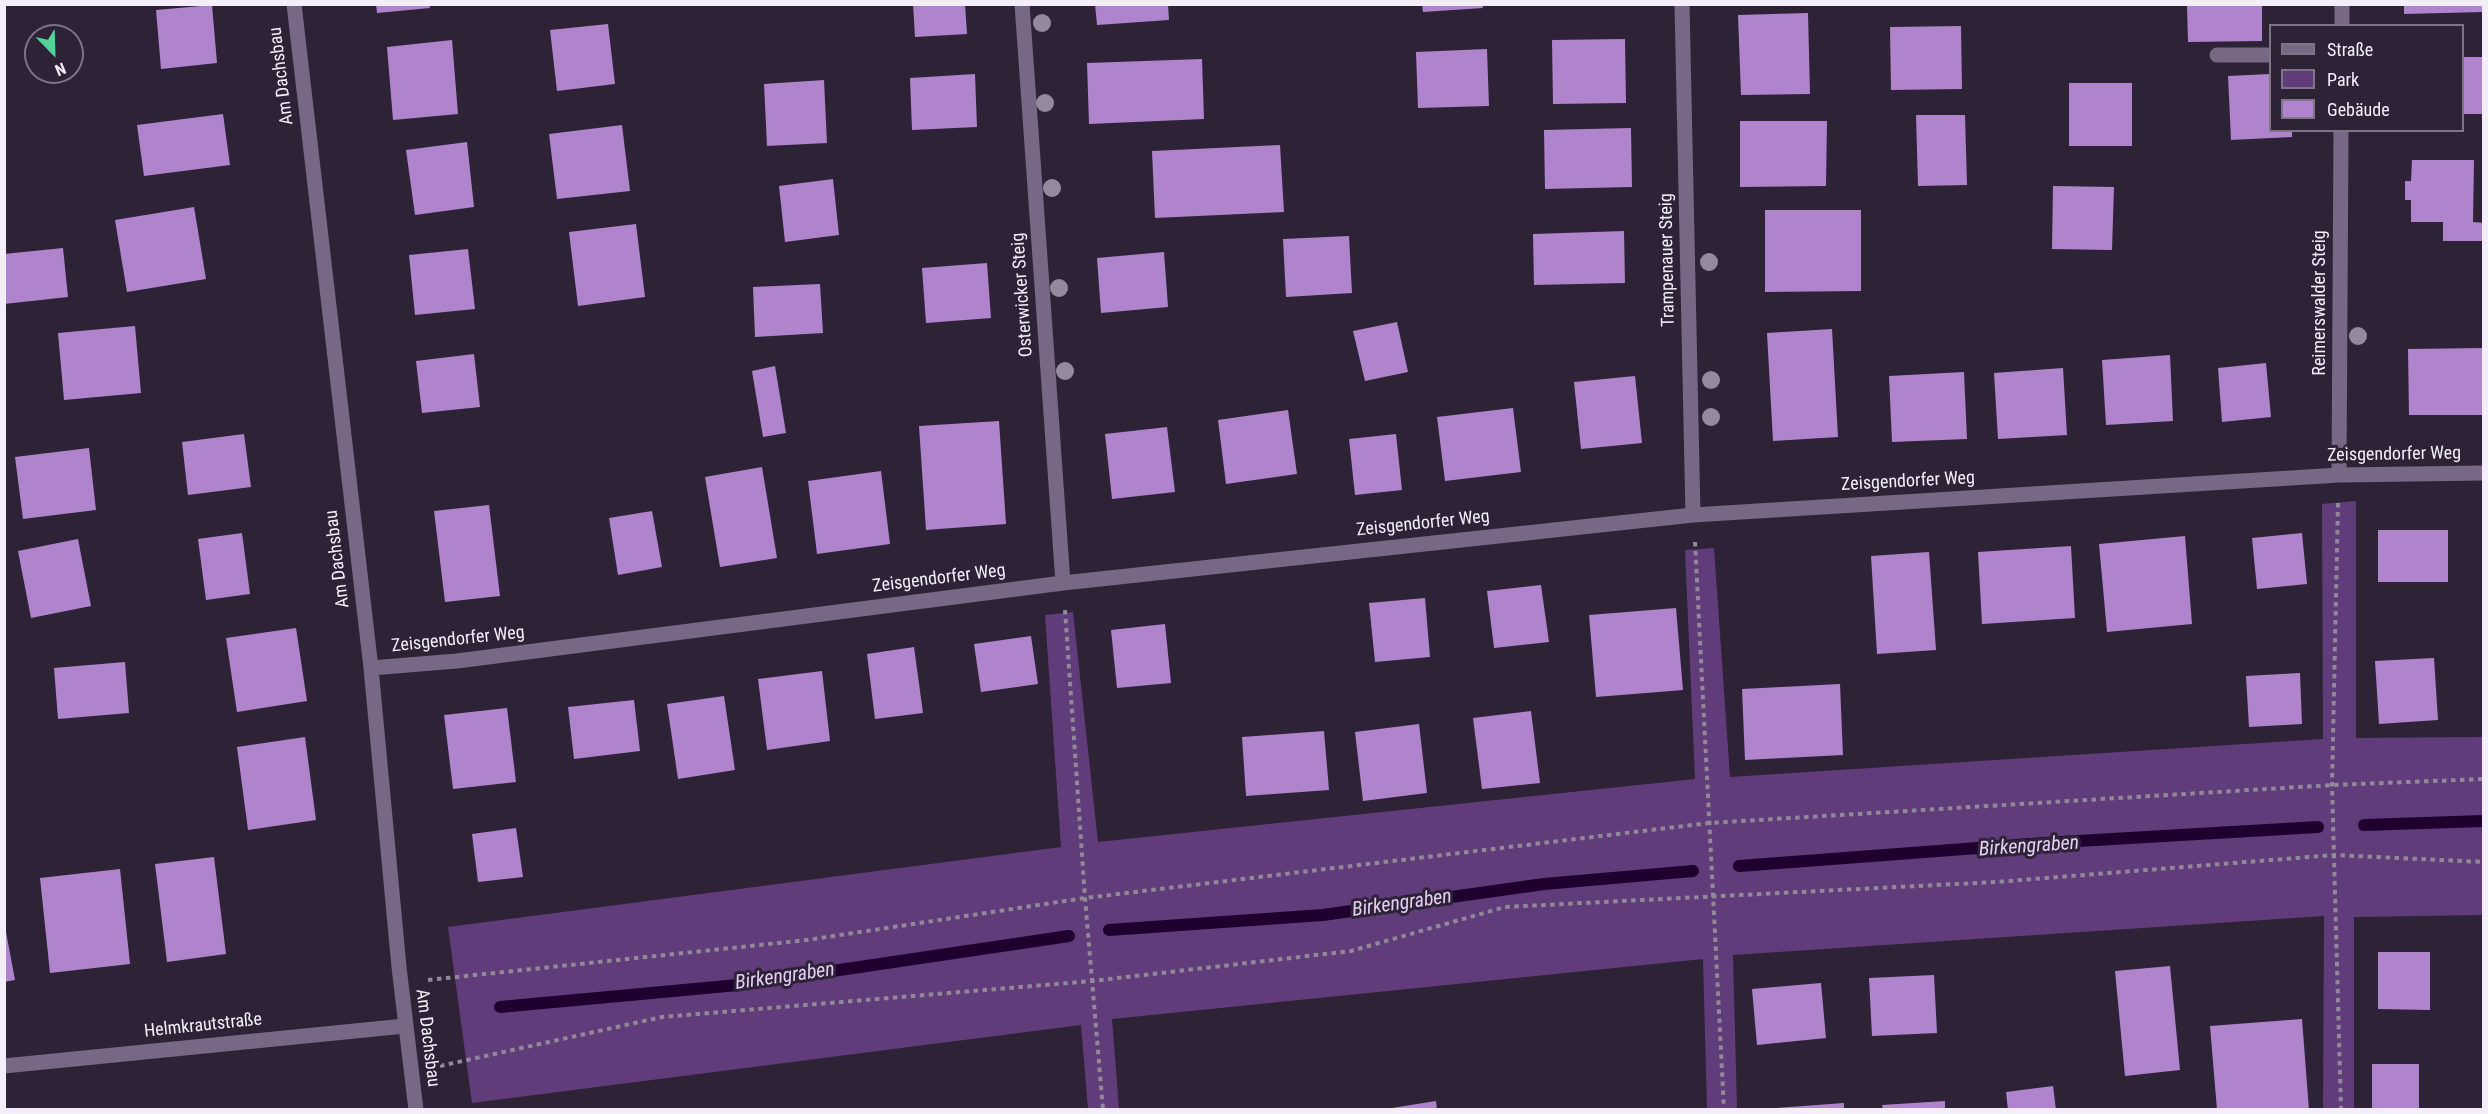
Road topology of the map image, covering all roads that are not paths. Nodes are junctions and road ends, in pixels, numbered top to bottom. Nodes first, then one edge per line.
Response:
1 (294, 4) edge
2 (1022, 4) edge
3 (1682, 4) edge
4 (2342, 4) edge
5 (2342, 24) edge
6 (2269, 54) edge
7 (2217, 55) dead end
8 (2341, 132) edge
9 (2484, 473) edge
10 (2339, 475) junction
11 (1693, 515) junction
12 (1063, 583) junction
13 (371, 668) junction
14 (405, 1026) junction
15 (4, 1066) edge
16 (416, 1110) edge

1 - 13 street, Am Dachsbau
2 - 12 street, Osterwicker Steig
3 - 11 street, Trampenauer Steig
4 - 5 street
6 - 7 street
8 - 10 street, Reimerswalder Steig
9 - 10 street, Zeisgendorfer Weg
10 - 11 street, Zeisgendorfer Weg
11 - 12 street, Zeisgendorfer Weg
12 - 13 street, Zeisgendorfer Weg
13 - 14 street, Am Dachsbau
14 - 15 street, Helmkrautstraße
14 - 16 street, Am Dachsbau

